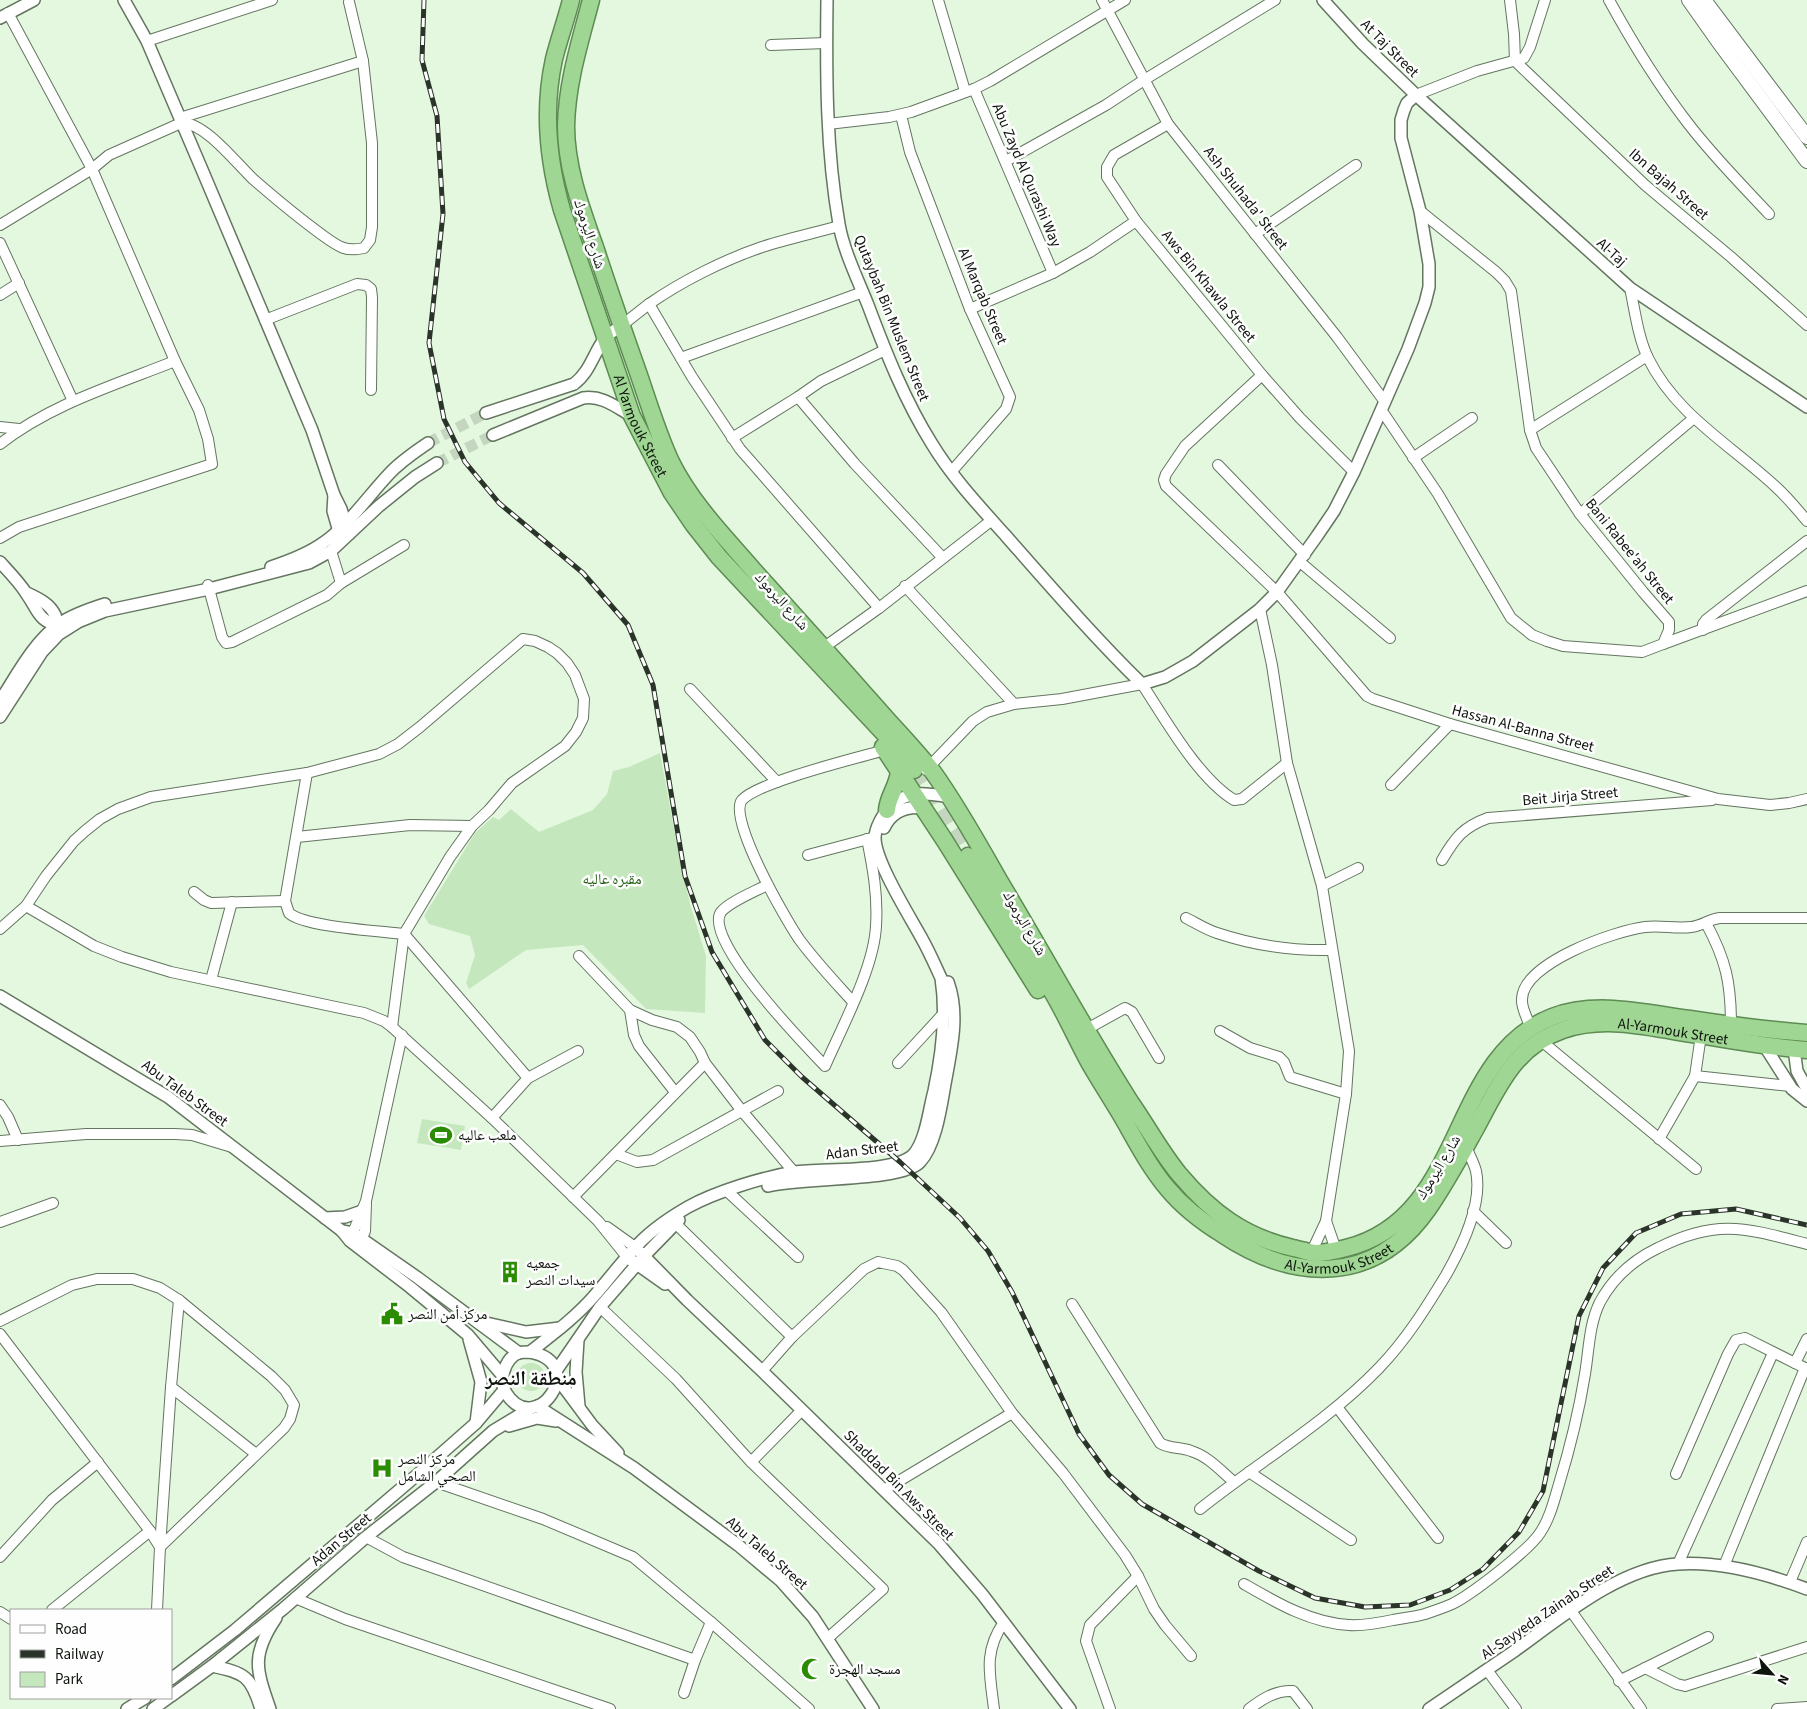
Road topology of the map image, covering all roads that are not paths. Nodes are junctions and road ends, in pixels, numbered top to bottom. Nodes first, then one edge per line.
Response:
1 (34, 0) edge
2 (124, 0) edge
3 (272, 0) edge
4 (571, 0) edge
5 (591, 0) edge
6 (827, 0) edge
7 (938, 0) edge
8 (1102, 0) edge
9 (1125, 0) edge
10 (1275, 0) edge
11 (1323, 0) edge
12 (1510, 0) edge
13 (1545, 0) edge
14 (1609, 0) edge
15 (1689, 0) edge
16 (1704, 0) edge
17 (349, 2) dead end
18 (1107, 10) junction
19 (4, 16) edge
20 (147, 41) junction
21 (826, 42) junction
22 (771, 45) dead end
23 (364, 61) junction
24 (1514, 61) junction
25 (1144, 80) junction
26 (970, 90) junction
27 (1416, 95) junction
28 (901, 115) junction
29 (180, 121) junction
30 (828, 124) junction
31 (1168, 124) junction
32 (1807, 137) edge
33 (1006, 161) junction
34 (1807, 161) edge
35 (1356, 165) dead end
36 (92, 169) junction
37 (1420, 211) junction
38 (1769, 214) dead end
39 (1136, 221) junction
40 (0, 225) edge
41 (839, 226) junction
42 (1255, 234) junction
43 (0, 243) edge
44 (1053, 273) junction
45 (18, 284) junction
46 (1630, 288) junction
47 (863, 292) junction
48 (0, 295) edge
49 (649, 304) junction
50 (970, 309) junction
51 (265, 320) junction
52 (1807, 325) edge
53 (621, 326) junction
54 (606, 337) junction
55 (885, 350) junction
56 (1647, 356) junction
57 (681, 358) junction
58 (174, 361) junction
59 (1262, 375) junction
60 (371, 390) dead end
61 (798, 397) junction
62 (73, 401) junction
63 (1384, 406) junction
64 (1807, 407) edge
65 (486, 413) tunnel mouth
66 (632, 416) junction
67 (1472, 418) dead end
68 (1694, 418) junction
69 (0, 427) edge
70 (19, 429) junction
71 (1530, 430) junction
72 (493, 435) tunnel mouth
73 (732, 438) junction
74 (428, 443) tunnel mouth
75 (0, 444) edge
76 (1413, 458) junction
77 (437, 463) tunnel mouth
78 (1218, 465) dead end
79 (952, 471) junction
80 (1354, 472) junction
81 (1580, 514) junction
82 (992, 520) junction
83 (1807, 521) edge
84 (344, 531) junction
85 (0, 538) edge
86 (1807, 541) edge
87 (404, 545) dead end
88 (331, 551) junction
89 (719, 557) junction
90 (942, 557) junction
91 (1302, 558) junction
92 (0, 562) edge
93 (341, 583) junction
94 (905, 586) junction
95 (209, 587) junction
96 (1807, 591) edge
97 (1277, 592) junction
98 (879, 608) junction
99 (1260, 609) junction
100 (61, 630) junction
101 (1703, 630) junction
102 (1390, 638) dead end
103 (1663, 644) junction
104 (823, 648) junction
105 (1142, 684) junction
106 (690, 690) dead end
107 (0, 701) edge
108 (1014, 704) junction
109 (0, 717) edge
110 (1450, 724) junction
111 (885, 750) junction
112 (1287, 763) junction
113 (912, 772) junction
114 (307, 773) junction
115 (777, 782) junction
116 (1391, 785) dead end
117 (914, 793) junction
118 (950, 797) junction
119 (1718, 799) junction
120 (1807, 799) edge
121 (924, 808) junction
122 (887, 810) junction
123 (472, 826) junction
124 (970, 829) junction
125 (297, 837) junction
126 (874, 838) junction
127 (945, 841) junction
128 (808, 855) dead end
129 (968, 856) tunnel mouth
130 (1442, 860) dead end
131 (1358, 868) dead end
132 (767, 885) junction
133 (1322, 886) junction
134 (194, 892) dead end
135 (285, 901) junction
136 (232, 902) junction
137 (26, 906) junction
138 (1186, 918) dead end
139 (1807, 918) edge
140 (1706, 922) junction
141 (0, 929) edge
142 (404, 934) junction
143 (1332, 950) junction
144 (579, 956) dead end
145 (211, 980) junction
146 (0, 996) edge
147 (853, 1002) junction
148 (630, 1010) junction
149 (944, 1013) junction
150 (1731, 1025) junction
151 (392, 1027) junction
152 (1087, 1029) junction
153 (1220, 1031) dead end
154 (1807, 1033) edge
155 (1535, 1034) junction
156 (402, 1035) junction
157 (1701, 1035) junction
158 (1764, 1046) junction
159 (1801, 1050) edge
160 (578, 1051) dead end
161 (1159, 1058) dead end
162 (705, 1063) junction
163 (898, 1063) dead end
164 (1090, 1064) junction
165 (1695, 1076) junction
166 (528, 1078) junction
167 (1790, 1086) junction
168 (1807, 1089) edge
169 (778, 1091) dead end
170 (675, 1092) junction
171 (1346, 1094) junction
172 (1807, 1101) edge
173 (0, 1105) edge
174 (742, 1111) junction
175 (492, 1118) junction
176 (1659, 1139) junction
177 (18, 1140) junction
178 (0, 1141) edge
179 (1466, 1147) junction
180 (234, 1148) junction
181 (616, 1154) junction
182 (1696, 1169) dead end
183 (798, 1176) junction
184 (729, 1193) junction
185 (573, 1198) junction
186 (53, 1203) dead end
187 (364, 1206) junction
188 (1473, 1211) junction
189 (325, 1218) junction
190 (598, 1221) junction
191 (1326, 1221) junction
192 (0, 1222) edge
193 (674, 1223) junction
194 (353, 1238) junction
195 (1506, 1243) dead end
196 (1807, 1244) edge
197 (635, 1247) junction
198 (1336, 1250) junction
199 (1311, 1252) junction
200 (628, 1257) junction
201 (798, 1257) dead end
202 (641, 1260) junction
203 (179, 1300) junction
204 (1072, 1304) dead end
205 (600, 1307) junction
206 (0, 1321) edge
207 (477, 1321) junction
208 (562, 1328) junction
209 (0, 1334) edge
210 (468, 1335) junction
211 (792, 1337) junction
212 (578, 1339) junction
213 (1807, 1339) edge
214 (524, 1353) junction
215 (1773, 1353) junction
216 (1795, 1363) junction
217 (1806, 1369) edge
218 (762, 1371) junction
219 (556, 1374) junction
220 (502, 1375) junction
221 (170, 1387) junction
222 (504, 1390) junction
223 (534, 1407) junction
224 (1336, 1407) junction
225 (579, 1408) junction
226 (802, 1410) junction
227 (1012, 1413) junction
228 (561, 1421) junction
229 (476, 1423) junction
230 (493, 1431) junction
231 (256, 1454) junction
232 (98, 1462) junction
233 (751, 1462) junction
234 (634, 1468) junction
235 (1249, 1472) junction
236 (1676, 1474) dead end
237 (436, 1482) junction
238 (1234, 1482) junction
239 (884, 1490) junction
240 (1200, 1509) dead end
241 (150, 1531) junction
242 (366, 1537) junction
243 (1438, 1538) dead end
244 (1351, 1540) dead end
245 (1807, 1542) edge
246 (160, 1547) junction
247 (0, 1557) edge
248 (1678, 1564) junction
249 (1724, 1566) junction
250 (1138, 1576) junction
251 (1790, 1582) junction
252 (1244, 1584) dead end
253 (1807, 1589) edge
254 (295, 1598) junction
255 (282, 1608) junction
256 (53, 1609) edge
257 (157, 1609) edge
258 (1571, 1611) junction
259 (711, 1622) junction
260 (1004, 1622) junction
261 (1708, 1637) dead end
262 (828, 1638) junction
263 (1807, 1647) edge
264 (1191, 1656) dead end
265 (695, 1660) junction
266 (212, 1666) junction
267 (1646, 1668) junction
268 (1487, 1670) junction
269 (172, 1678) edge
270 (1619, 1681) junction
271 (684, 1694) dead end
272 (172, 1696) edge
273 (143, 1699) edge
274 (167, 1699) edge
275 (582, 1704) edge
276 (1807, 1707) edge
277 (126, 1709) edge
278 (153, 1709) edge
279 (261, 1709) edge
280 (270, 1709) edge
281 (610, 1709) edge
282 (809, 1709) edge
283 (873, 1709) edge
284 (994, 1709) edge
285 (1070, 1709) edge
286 (1110, 1709) edge
287 (1249, 1709) edge
288 (1307, 1709) edge
289 (1429, 1709) edge
290 (1516, 1709) edge
291 (1641, 1709) edge
292 (1777, 1709) edge

1 - 19 street
2 - 20 street
3 - 20 street
4 - 54 highway, Al Yarmouk Street
5 - 53 highway, شارع اليرموك
6 - 21 street, Qutaybah Bin Muslem Street
7 - 26 street, Abu Zayd Al Qurashi Way
8 - 18 street, Ash Shuhada' Street
9 - 18 street
10 - 25 street
11 - 27 street, At Taj Street
12 - 24 street
13 - 24 street
14 - 38 street
15 - 34 main road
16 - 32 main road
17 - 23 street
18 - 25 street, Ash Shuhada' Street
18 - 26 street
19 - 36 street
20 - 29 street
21 - 22 street
21 - 30 street, Qutaybah Bin Muslem Street
23 - 29 street
23 - 29 street
24 - 27 street
24 - 52 street, Ibn Bajah Street
25 - 31 street, Ash Shuhada' Street
25 - 33 street
26 - 28 street
26 - 33 street, Abu Zayd Al Qurashi Way
27 - 37 street
27 - 46 street, Al-Taj
28 - 30 street
28 - 50 street, Al Marqab Street
29 - 36 street
29 - 51 street
30 - 41 street, Qutaybah Bin Muslem Street
31 - 39 street, Aws Bin Khawla Street
31 - 42 street, Ash Shuhada' Street
33 - 44 street, Abu Zayd Al Qurashi Way
35 - 42 street
36 - 40 street
36 - 58 street
37 - 63 street
37 - 71 street, Bani Rabee'ah Street
39 - 44 street
39 - 59 street, Aws Bin Khawla Street
41 - 47 street, Qutaybah Bin Muslem Street
41 - 49 street
42 - 63 street, Ash Shuhada' Street
43 - 45 street
44 - 50 street
45 - 48 street
45 - 62 street
46 - 56 street
46 - 64 street, Al-Taj
47 - 55 street, Qutaybah Bin Muslem Street
47 - 57 street
49 - 53 street
49 - 57 street
50 - 79 street, Al Marqab Street
51 - 60 street
51 - 84 street
53 - 54 street
53 - 104 highway, شارع اليرموك
54 - 65 street
54 - 66 highway, Al Yarmouk Street
55 - 61 street
55 - 79 street, Qutaybah Bin Muslem Street
56 - 68 street
56 - 71 street
57 - 73 street
58 - 62 street
58 - 85 street
59 - 80 street, Aws Bin Khawla Street
59 - 97 street, Hassan Al-Banna Street
61 - 73 street
61 - 90 street
62 - 70 street
63 - 76 street
63 - 80 street
66 - 72 street
66 - 89 highway, Al Yarmouk Street
67 - 76 street
68 - 81 street
68 - 83 street
69 - 70 street
70 - 75 street
71 - 81 street, Bani Rabee'ah Street
73 - 98 street
74 - 84 street
76 - 103 street
77 - 84 street
78 - 91 street
79 - 82 street, Qutaybah Bin Muslem Street
80 - 91 street
81 - 103 street, Bani Rabee'ah Street
82 - 90 street
82 - 105 street, Qutaybah Bin Muslem Street
84 - 88 street
84 - 95 street
86 - 101 street
87 - 93 street
88 - 93 street
88 - 95 street
89 - 111 highway
89 - 113 highway, Al Yarmouk Street
90 - 94 street
91 - 97 street
91 - 102 street
92 - 100 street
93 - 95 street
94 - 98 street
94 - 108 street
95 - 100 street
96 - 101 street
97 - 99 street
97 - 110 street, Hassan Al-Banna Street
98 - 104 street
99 - 105 street
99 - 112 street
100 - 107 street
100 - 109 street
101 - 103 street
104 - 113 highway, شارع اليرموك
105 - 108 street
105 - 112 street
106 - 115 street
108 - 113 street
110 - 116 street
110 - 119 street, Hassan Al-Banna Street
111 - 113 highway
111 - 115 street
112 - 133 street
113 - 117 highway
113 - 118 highway, شارع اليرموك
113 - 122 highway
114 - 123 street
114 - 125 street
114 - 137 street
115 - 132 street
117 - 118 street
117 - 121 highway
117 - 122 street
118 - 124 highway, شارع اليرموك
119 - 120 street, Hassan Al-Banna Street
119 - 130 street, Beit Jirja Street
121 - 126 street
121 - 127 highway
122 - 126 street
123 - 125 street
123 - 142 street
124 - 127 highway
124 - 152 highway, شارع اليرموك
125 - 135 street
126 - 128 street
126 - 147 street
126 - 149 street, Adan Street
126 - 183 street, Adan Street
127 - 164 highway
129 - 164 highway, Al-Yarmouk Street
131 - 133 street
132 - 147 street
132 - 147 street
133 - 143 street
134 - 136 street
135 - 136 street
135 - 142 street
136 - 145 street
137 - 141 street
137 - 145 street, Shaddad Bin Aws Street
138 - 143 street
139 - 140 street
140 - 150 street
140 - 155 street
142 - 151 street
142 - 166 street
143 - 171 street
144 - 148 street
145 - 151 street, Shaddad Bin Aws Street
146 - 180 street, Abu Taleb Street
148 - 162 street
148 - 170 street
149 - 163 street
149 - 183 street, Adan Street
150 - 154 highway, شارع اليرموك
150 - 155 highway, شارع اليرموك
151 - 156 street, Shaddad Bin Aws Street
152 - 161 street
152 - 199 highway, شارع اليرموك
153 - 171 street
155 - 157 highway, Al-Yarmouk Street
155 - 176 street
155 - 179 highway, Al-Yarmouk Street
155 - 198 highway, شارع اليرموك
156 - 175 street, Shaddad Bin Aws Street
156 - 187 street
157 - 158 highway, Al-Yarmouk Street
157 - 165 street
158 - 159 highway, Al-Yarmouk Street
158 - 167 street
159 - 168 street
160 - 166 street
162 - 170 street
162 - 174 street
164 - 179 highway, Al-Yarmouk Street
165 - 167 street
165 - 176 street
166 - 175 street
167 - 172 street
169 - 174 street
170 - 181 street
171 - 191 street
173 - 177 street
174 - 181 street
174 - 183 street
175 - 185 street, Shaddad Bin Aws Street
176 - 182 street
177 - 178 street
177 - 180 street
179 - 188 street
180 - 189 street, Abu Taleb Street
181 - 185 street
183 - 184 street, Adan Street
184 - 193 street, Adan Street
184 - 197 street, Adan Street
184 - 201 street
185 - 190 street, Shaddad Bin Aws Street
186 - 192 street
187 - 189 street
187 - 194 street
188 - 195 street
188 - 224 street
189 - 194 street, Abu Taleb Street
190 - 197 street, Shaddad Bin Aws Street
190 - 200 street, Shaddad Bin Aws Street
191 - 198 street
191 - 199 street
193 - 202 street, Adan Street
193 - 211 street
194 - 207 street, Abu Taleb Street
194 - 210 street, Abu Taleb Street
196 - 252 street
197 - 200 street, Adan Street
197 - 202 street, Shaddad Bin Aws Street
198 - 199 highway, شارع اليرموك
200 - 202 street, Shaddad Bin Aws Street
200 - 208 street, Adan Street
202 - 205 street, Adan Street
202 - 218 street, Shaddad Bin Aws Street
203 - 206 street
203 - 221 street
203 - 231 street
204 - 238 street
205 - 212 street, Adan Street
205 - 233 street
207 - 208 street
207 - 214 street, Abu Taleb Street
208 - 214 street, Adan Street
209 - 232 street
210 - 220 street, Abu Taleb Street
210 - 229 street
211 - 218 street
211 - 227 street
212 - 219 street, Adan Street
212 - 225 street
213 - 216 street
214 - 219 street
214 - 220 street
215 - 216 street
215 - 236 street
215 - 248 street
216 - 217 street
217 - 249 street
218 - 226 street, Shaddad Bin Aws Street
219 - 223 street
219 - 225 street, Abu Taleb Street
220 - 222 street
221 - 231 street
221 - 246 street
222 - 223 street
222 - 229 street, Adan Street
223 - 228 street, Abu Taleb Street
223 - 230 street, Adan Street
224 - 235 street
224 - 243 street
225 - 234 street, Abu Taleb Street
226 - 233 street
226 - 239 street, Shaddad Bin Aws Street
227 - 239 street
227 - 250 street
228 - 230 street
228 - 234 street, Abu Taleb Street
229 - 269 street, Adan Street
230 - 237 street, Adan Street
231 - 246 street
232 - 241 street
232 - 247 street
233 - 262 street
234 - 262 street, Abu Taleb Street
235 - 238 street
235 - 244 street
237 - 242 street, Adan Street
237 - 259 street
238 - 240 street
239 - 260 street, Shaddad Bin Aws Street
241 - 246 street
241 - 256 street
242 - 254 street, Adan Street
242 - 265 street
245 - 251 street
246 - 257 street
248 - 249 street, Al-Sayyeda Zainab Street
248 - 258 street, Al-Sayyeda Zainab Street
249 - 251 street, Al-Sayyeda Zainab Street
250 - 264 street
250 - 286 street
251 - 253 street, Al-Sayyeda Zainab Street
254 - 255 street, Adan Street
254 - 275 street
255 - 266 street, Adan Street
255 - 280 street
258 - 268 street, Al-Sayyeda Zainab Street
258 - 270 street
259 - 265 street
259 - 282 street
260 - 284 street
260 - 285 street, Shaddad Bin Aws Street
261 - 267 street
262 - 283 street, Abu Taleb Street
263 - 267 street
265 - 271 street
266 - 272 street, Adan Street
266 - 279 street
267 - 270 street
268 - 289 street, Al-Sayyeda Zainab Street
268 - 290 street
270 - 291 street
273 - 277 street
274 - 278 street, Adan Street
275 - 281 street
276 - 292 street
287 - 288 street

